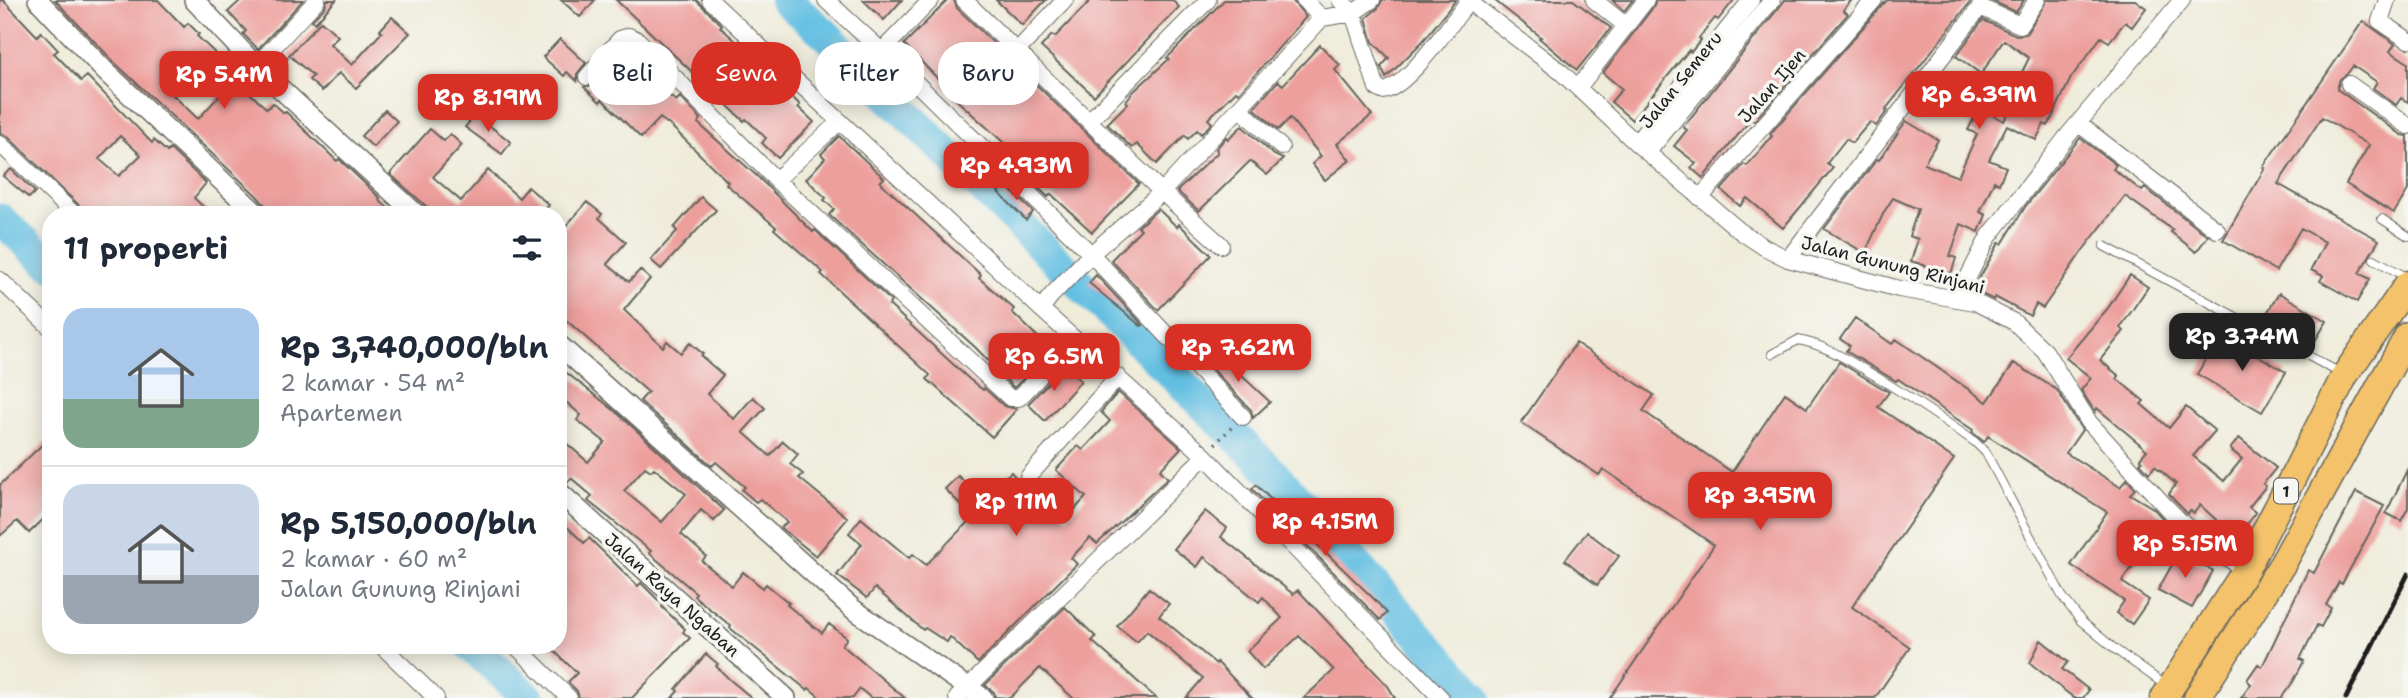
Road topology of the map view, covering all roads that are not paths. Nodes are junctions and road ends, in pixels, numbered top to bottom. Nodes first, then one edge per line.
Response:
1 (38, 0) edge
2 (194, 0) edge
3 (317, 0) edge
4 (710, 0) edge
5 (826, 0) edge
6 (931, 0) edge
7 (964, 0) edge
8 (1065, 0) edge
9 (1208, 0) edge
10 (1304, 0) edge
11 (1340, 0) edge
12 (1372, 0) edge
13 (1594, 0) edge
14 (1646, 0) edge
15 (1751, 0) edge
16 (1772, 0) edge
17 (1874, 0) edge
18 (2037, 0) edge
19 (2182, 0) edge
20 (2387, 0) edge
21 (1468, 1) edge
22 (1353, 13) junction
23 (1322, 18) junction
24 (1625, 25) junction
25 (2408, 40) edge
26 (872, 42) edge
27 (891, 42) edge
28 (1008, 42) edge
29 (1025, 42) edge
30 (256, 66) junction
31 (1039, 72) edge
32 (587, 78) dead end
33 (2349, 84) dead end
34 (1578, 88) junction
35 (924, 92) edge
36 (1239, 108) junction
37 (840, 121) junction
38 (1089, 121) junction
39 (2078, 124) junction
40 (2408, 126) edge
41 (0, 144) edge
42 (1282, 147) dead end
43 (1642, 148) junction
44 (776, 180) junction
45 (1162, 192) junction
46 (1700, 198) junction
47 (65, 206) edge
48 (248, 206) edge
49 (407, 206) edge
50 (2382, 219) dead end
51 (2217, 230) dead end
52 (2408, 236) edge
53 (1221, 245) dead end
54 (2104, 246) dead end
55 (1091, 254) junction
56 (1788, 259) junction
57 (2374, 259) dead end
58 (2408, 278) edge
59 (0, 280) edge
60 (2408, 284) edge
61 (1957, 299) junction
62 (1045, 303) junction
63 (42, 320) edge
64 (2408, 335) edge
65 (1075, 339) junction
66 (567, 352) edge
67 (1772, 354) dead end
68 (2345, 375) junction
69 (1118, 377) junction
70 (1240, 419) road end
71 (1205, 456) junction
72 (1028, 477) dead end
73 (567, 499) edge
74 (2245, 571) junction
75 (390, 654) edge
76 (524, 654) edge
77 (2167, 693) edge
78 (970, 694) edge
79 (436, 698) edge
80 (569, 698) edge
81 (786, 698) edge
82 (1441, 698) edge
83 (2197, 698) edge

1 - 48 street
2 - 30 street
3 - 30 street
4 - 37 street
5 - 26 street
6 - 27 street
7 - 28 street
8 - 29 street
9 - 38 street
10 - 23 street
11 - 22 street
12 - 22 street
13 - 24 street
14 - 24 street
15 - 43 street, Jalan Semeru
16 - 43 street, Jalan Semeru
17 - 46 street, Jalan Ijen
18 - 56 street
19 - 39 street
20 - 25 street
21 - 22 street
21 - 34 street, Jalan Gunung Rinjani
22 - 23 street
23 - 36 street
24 - 34 street
30 - 49 street
31 - 38 street
32 - 44 street
33 - 40 street
34 - 43 street, Jalan Gunung Rinjani
35 - 55 street
36 - 42 street
36 - 45 street
37 - 44 street
37 - 62 street
38 - 45 street
39 - 51 street
39 - 61 street
41 - 47 street
43 - 46 street, Jalan Gunung Rinjani
44 - 65 street
45 - 53 street
45 - 55 street
46 - 56 street, Jalan Gunung Rinjani
50 - 52 lane
54 - 68 lane
55 - 62 street
55 - 70 street
56 - 61 street, Jalan Gunung Rinjani
57 - 58 lane
59 - 63 street
60 - 68 highway, 1
61 - 74 street, Jalan Gunung Rinjani
62 - 65 street
64 - 83 highway, 1
65 - 69 street
66 - 78 street
67 - 77 lane
68 - 74 highway, 1
69 - 71 street
69 - 72 street
71 - 78 street
71 - 82 street
73 - 81 street, Jalan Raya Ngaban
74 - 77 highway, 1
75 - 79 street
76 - 80 street

